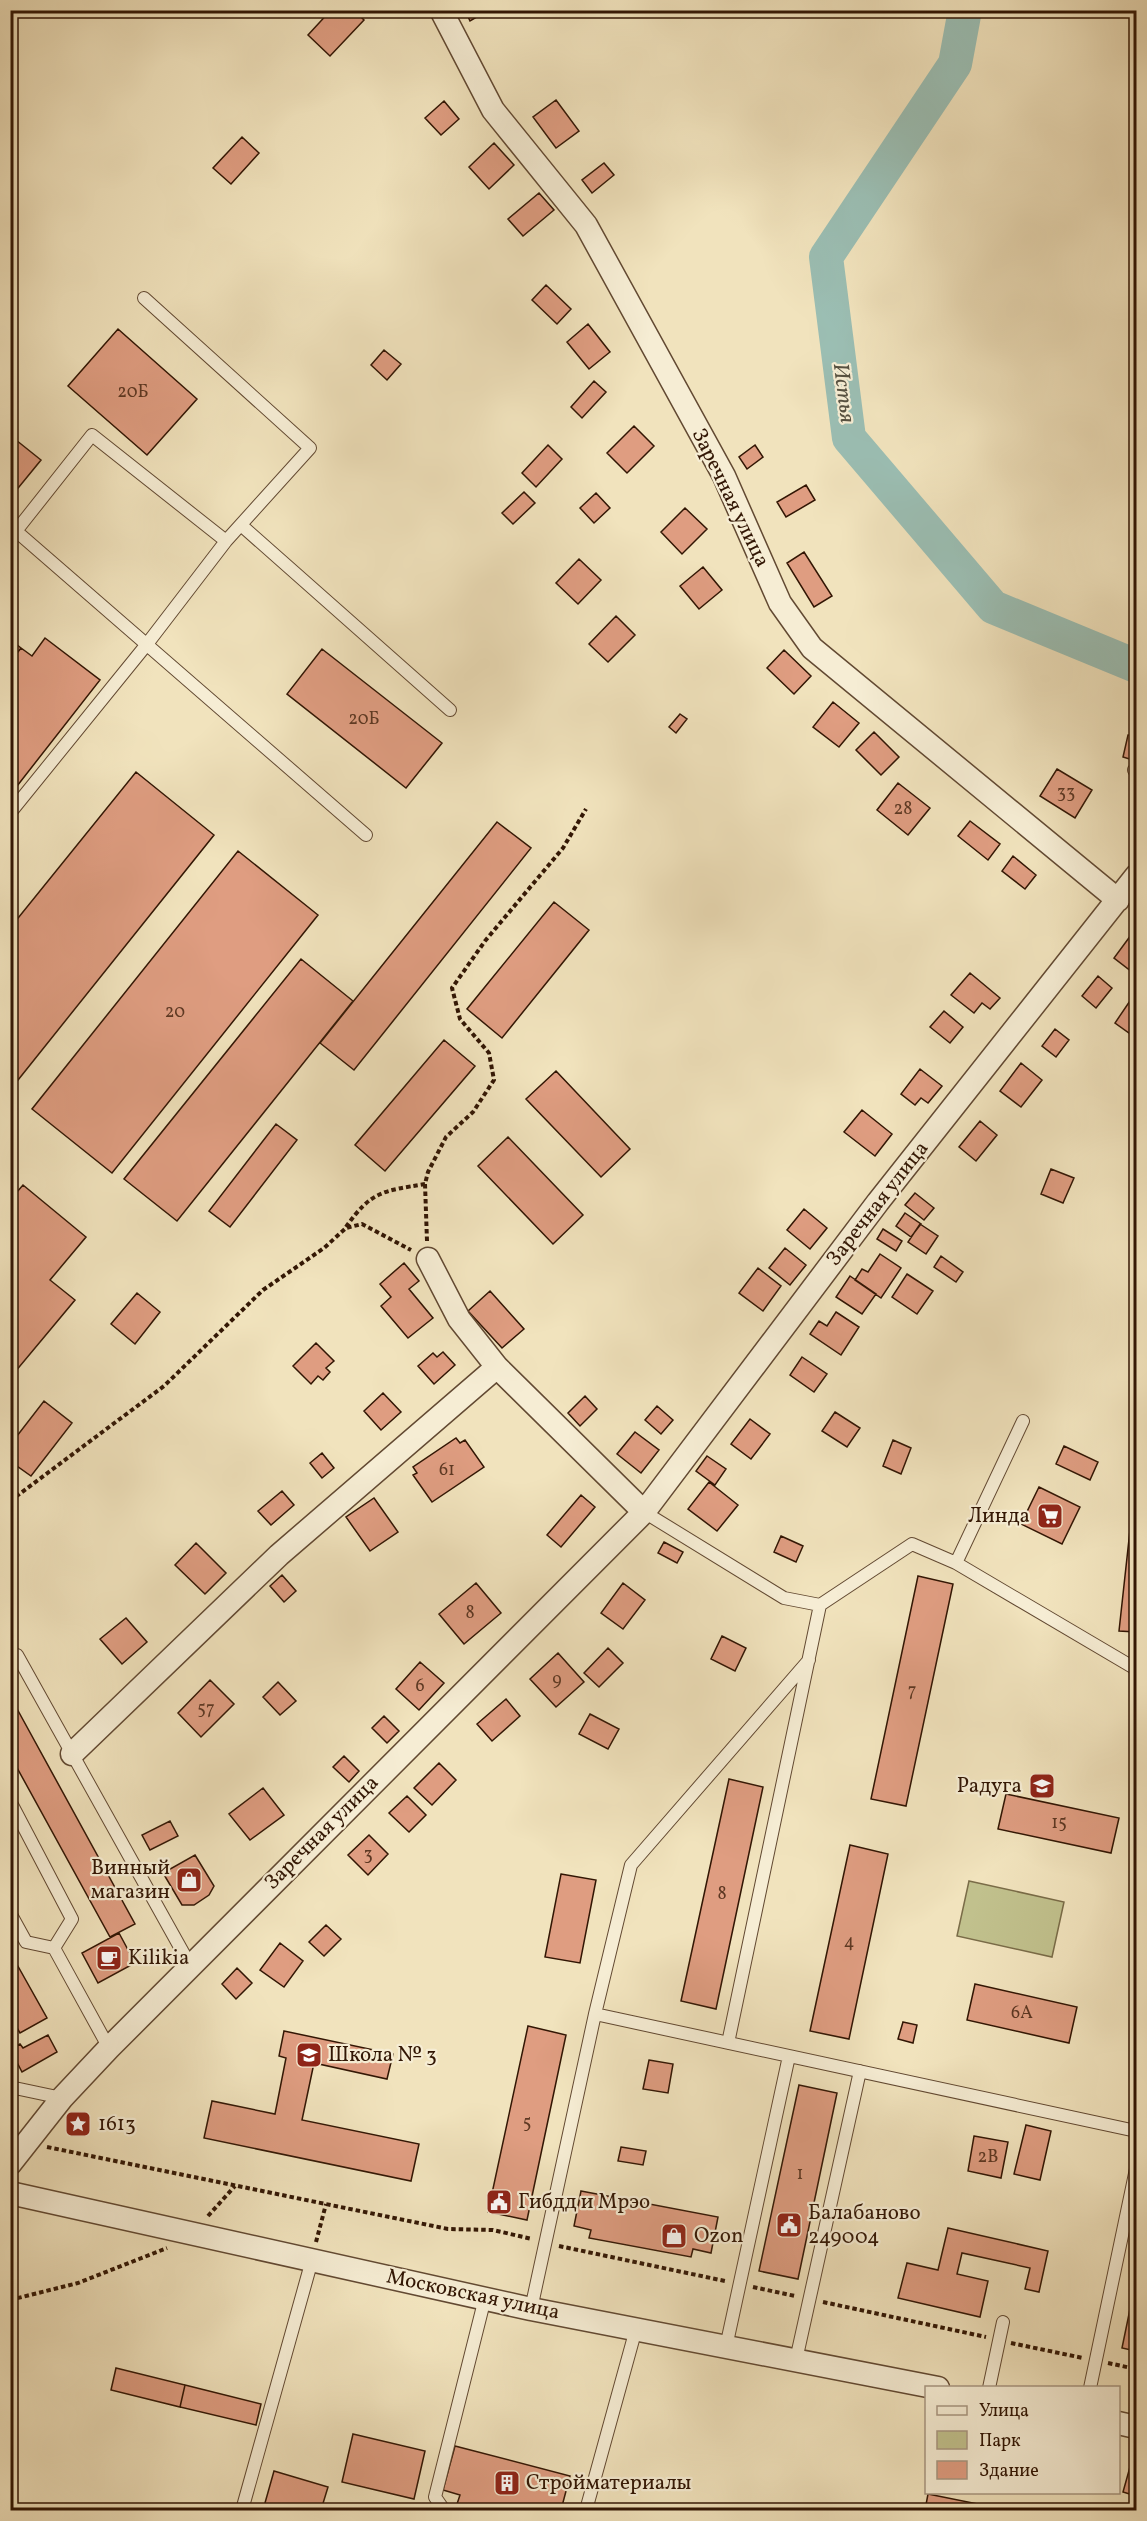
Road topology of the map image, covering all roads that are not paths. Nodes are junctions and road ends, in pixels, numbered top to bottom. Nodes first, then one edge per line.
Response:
1 (441, 10) edge
2 (144, 298) dead end
3 (241, 525) junction
4 (226, 541) junction
5 (147, 644) junction
6 (450, 710) dead end
7 (10, 813) edge
8 (366, 835) dead end
9 (1137, 876) edge
10 (1118, 900) junction
11 (428, 1259) road end
12 (497, 1368) junction
13 (1023, 1421) dead end
14 (645, 1512) junction
15 (956, 1563) junction
16 (820, 1605) junction
17 (13, 1653) edge
18 (810, 1659) junction
19 (1137, 1669) edge
20 (72, 1755) junction
21 (10, 1801) edge
22 (10, 1913) edge
23 (54, 1948) junction
24 (190, 1965) junction
25 (595, 2014) junction
26 (728, 2043) junction
27 (109, 2048) junction
28 (789, 2056) junction
29 (860, 2071) junction
30 (10, 2086) edge
31 (62, 2098) junction
32 (1137, 2131) edge
33 (10, 2164) edge
34 (1137, 2169) edge
35 (10, 2193) edge
36 (312, 2260) junction
37 (485, 2298) junction
38 (531, 2308) junction
39 (1003, 2322) dead end
40 (636, 2329) junction
41 (726, 2347) junction
42 (796, 2360) junction
43 (928, 2386) edge
44 (989, 2386) edge
45 (1090, 2386) edge
46 (1120, 2423) edge
47 (1137, 2427) edge
48 (242, 2511) edge
49 (444, 2511) edge
50 (586, 2511) edge

1 - 10 street, Заречная улица
2 - 3 lane
3 - 4 lane
3 - 6 lane
4 - 5 lane
4 - 5 lane
5 - 7 lane
5 - 8 lane
9 - 10 street, Заречная улица
10 - 14 street, Заречная улица
11 - 12 street
12 - 14 street
12 - 20 street
13 - 15 lane
14 - 16 lane
14 - 24 street, Заречная улица
15 - 16 lane
15 - 19 lane
16 - 18 lane
17 - 20 lane
18 - 25 lane
18 - 26 lane
20 - 24 lane
21 - 23 lane
22 - 23 lane
23 - 27 lane
24 - 27 street, Заречная улица
25 - 26 lane
25 - 38 lane
26 - 28 lane
27 - 31 street, Заречная улица
28 - 29 lane
28 - 41 lane
29 - 32 lane
29 - 42 lane
30 - 31 lane
31 - 33 street, Заречная улица
34 - 45 lane
35 - 36 street, Московская улица
36 - 37 street, Московская улица
36 - 48 lane
37 - 38 street, Московская улица
37 - 49 lane
38 - 40 street, Московская улица
39 - 44 lane
40 - 41 street, Московская улица
40 - 50 lane
41 - 42 street, Московская улица
42 - 43 street, Московская улица
46 - 47 street

